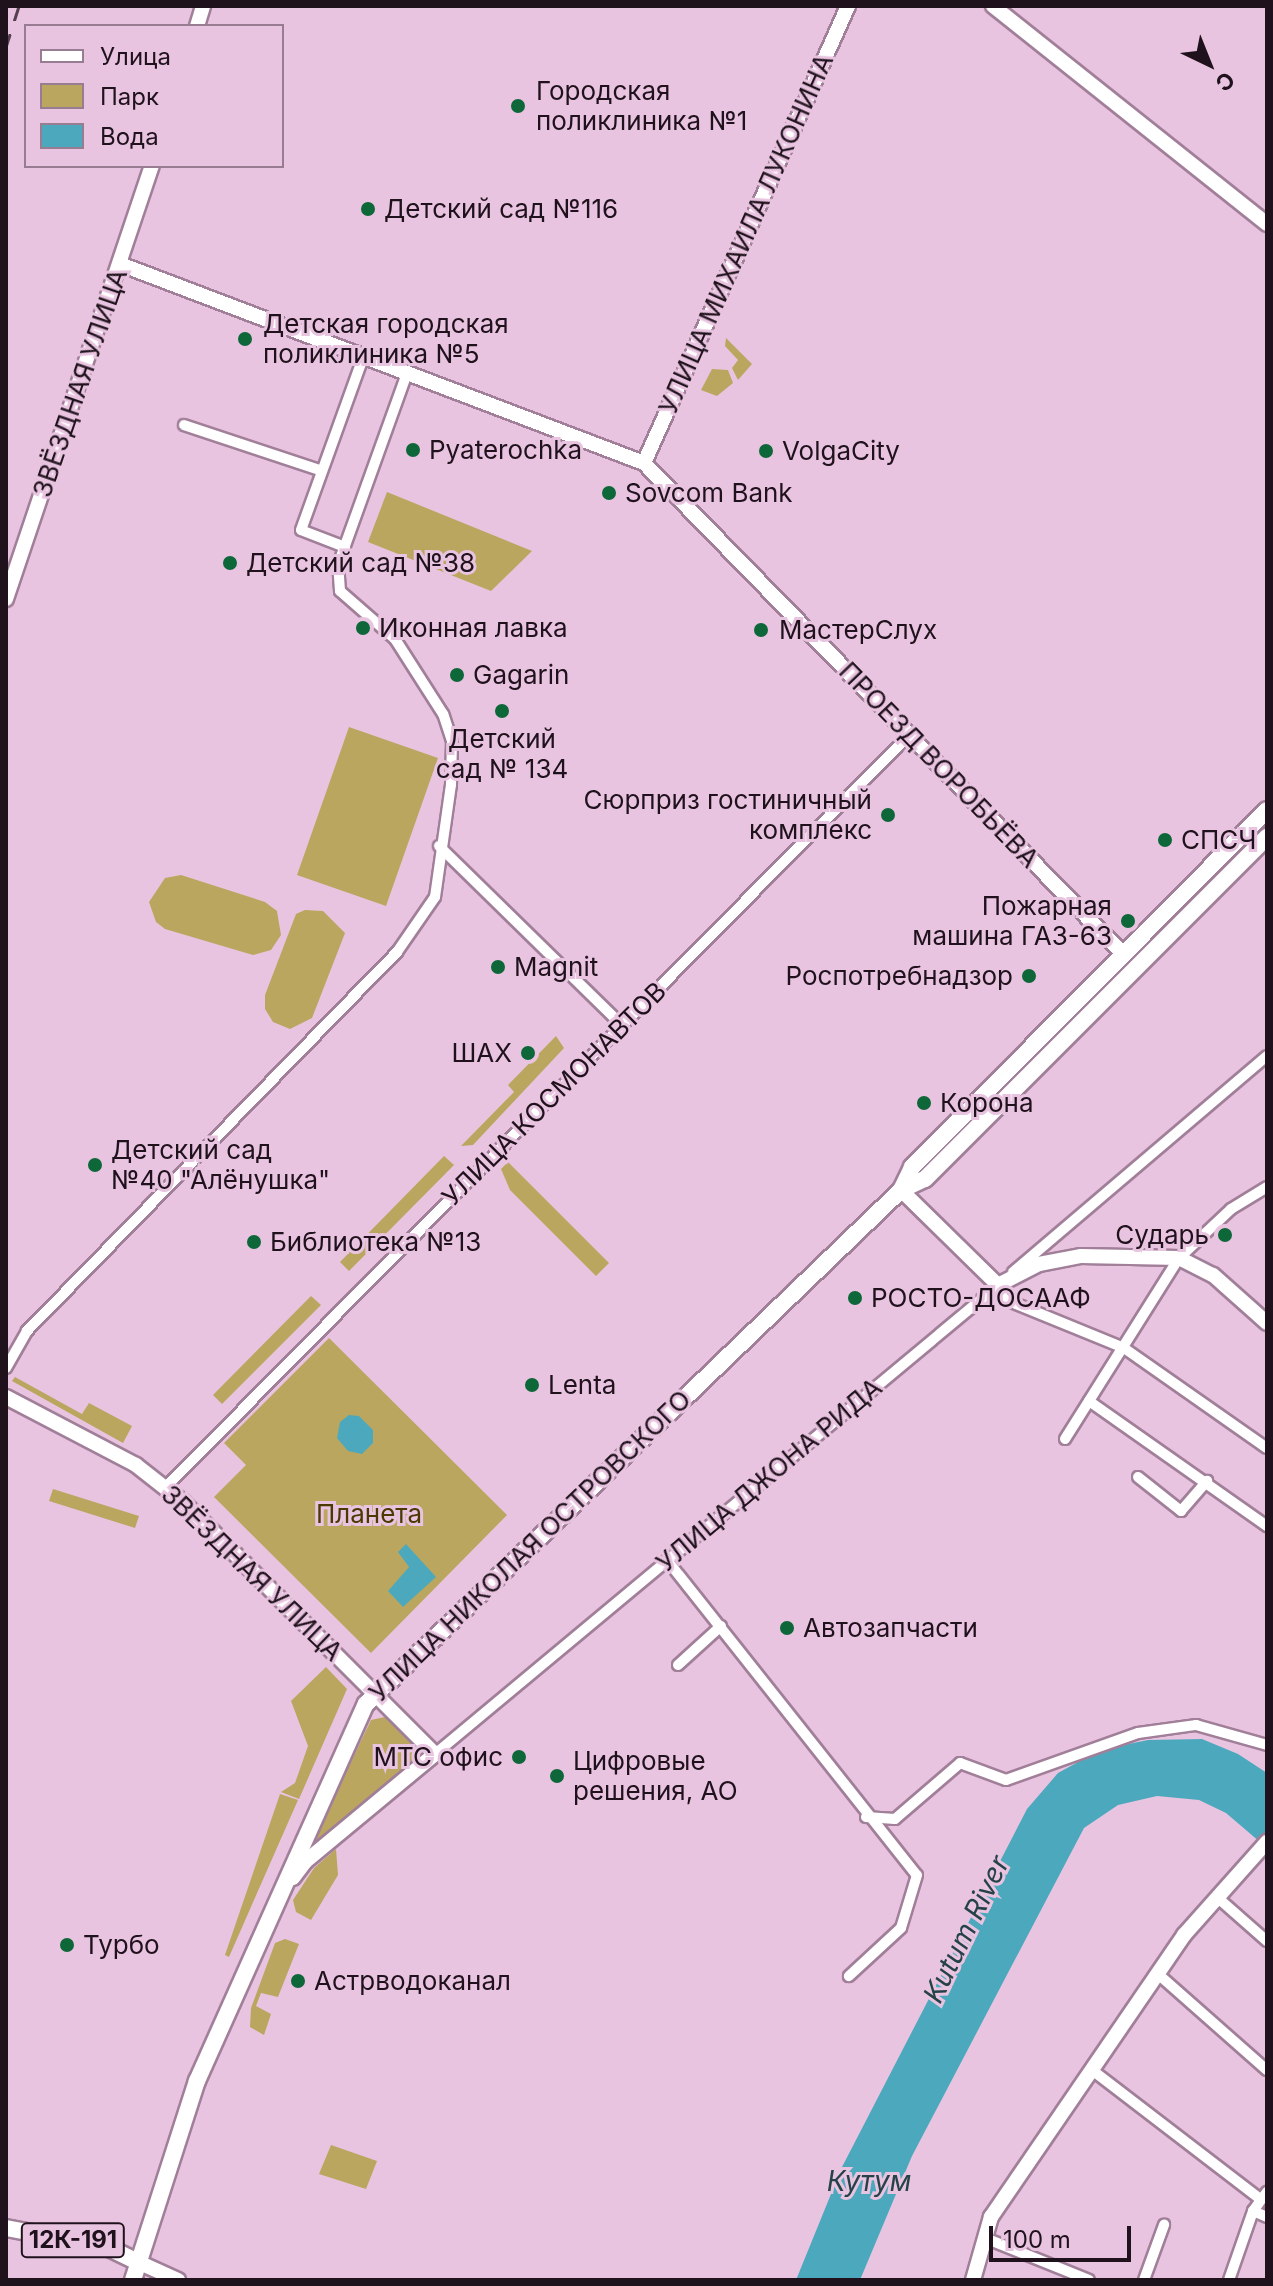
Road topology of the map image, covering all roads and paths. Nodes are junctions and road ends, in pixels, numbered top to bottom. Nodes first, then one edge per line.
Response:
1 (848, 6) edge
2 (993, 6) edge
3 (151, 168) edge
4 (1267, 224) edge
5 (120, 264) junction
6 (364, 355) junction
7 (408, 371) junction
8 (184, 425) dead end
9 (644, 463) junction
10 (322, 471) junction
11 (345, 547) junction
12 (6, 599) edge
13 (909, 735) junction
14 (1267, 810) edge
15 (1267, 837) edge
16 (439, 846) junction
17 (1187, 890) junction
18 (1200, 904) junction
19 (1122, 953) junction
20 (1136, 967) junction
21 (622, 1025) junction
22 (1267, 1056) edge
23 (1262, 1188) edge
24 (901, 1190) junction
25 (1267, 1200) edge
26 (1179, 1258) junction
27 (998, 1285) junction
28 (1267, 1323) edge
29 (1124, 1348) junction
30 (6, 1368) edge
31 (6, 1397) edge
32 (1089, 1401) junction
33 (1065, 1439) dead end
34 (1267, 1448) edge
35 (1138, 1477) dead end
36 (1207, 1481) junction
37 (166, 1487) junction
38 (1267, 1526) edge
39 (667, 1560) junction
40 (721, 1626) junction
41 (678, 1665) dead end
42 (375, 1694) junction
43 (1267, 1745) edge
44 (435, 1754) junction
45 (866, 1817) junction
46 (1267, 1842) edge
47 (1218, 1898) junction
48 (278, 1901) junction
49 (1267, 1941) edge
50 (1158, 1974) junction
51 (849, 1976) dead end
52 (1092, 2070) junction
53 (1267, 2070) edge
54 (1264, 2196) edge
55 (1253, 2211) junction
56 (1267, 2217) edge
57 (1164, 2225) dead end
58 (6, 2228) edge
59 (985, 2238) junction
60 (138, 2262) junction
61 (133, 2280) edge
62 (178, 2280) edge
63 (973, 2280) edge
64 (1089, 2280) edge
65 (1144, 2280) edge
66 (1229, 2280) edge

1 - 9 main road, УЛИЦА МИХАИЛА ЛУКОНИНА
2 - 4 main road
3 - 5 main road, ЗВЁЗДНАЯ УЛИЦА
5 - 6 main road, ПРОЕЗД ВОРОБЬЁВА
5 - 12 main road, ЗВЁЗДНАЯ УЛИЦА
6 - 7 main road, ПРОЕЗД ВОРОБЬЁВА
6 - 10 street
7 - 9 main road, ПРОЕЗД ВОРОБЬЁВА
7 - 11 street
8 - 10 street
9 - 13 main road, ПРОЕЗД ВОРОБЬЁВА
10 - 11 street
11 - 16 street
13 - 19 main road, ПРОЕЗД ВОРОБЬЁВА
13 - 21 street, УЛИЦА КОСМОНАВТОВ
14 - 17 main road, УЛИЦА НИКОЛАЯ ОСТРОВСКОГО
15 - 18 main road, УЛИЦА НИКОЛАЯ ОСТРОВСКОГО
16 - 21 street
16 - 30 street
17 - 18 main road
17 - 19 main road, УЛИЦА НИКОЛАЯ ОСТРОВСКОГО
18 - 20 main road, УЛИЦА НИКОЛАЯ ОСТРОВСКОГО
19 - 20 main road
19 - 24 main road, УЛИЦА НИКОЛАЯ ОСТРОВСКОГО
20 - 24 main road, УЛИЦА НИКОЛАЯ ОСТРОВСКОГО
21 - 37 street, УЛИЦА КОСМОНАВТОВ
22 - 27 street, УЛИЦА ДЖОНА РИДА
23 - 25 street
23 - 26 street
24 - 27 main road
24 - 42 main road, УЛИЦА НИКОЛАЯ ОСТРОВСКОГО
26 - 27 main road
26 - 28 main road
26 - 29 street
27 - 29 street
27 - 39 street, УЛИЦА ДЖОНА РИДА
29 - 32 street
29 - 34 street
31 - 37 main road, ЗВЁЗДНАЯ УЛИЦА
32 - 33 street
32 - 36 street
35 - 36 street
36 - 38 street
37 - 42 main road, ЗВЁЗДНАЯ УЛИЦА
39 - 40 street
39 - 44 street, УЛИЦА ДЖОНА РИДА
40 - 41 street
40 - 45 street
42 - 44 main road, ЗВЁЗДНАЯ УЛИЦА
42 - 48 main road, УЛИЦА НИКОЛАЯ ОСТРОВСКОГО
43 - 45 street
44 - 48 main road, УЛИЦА ДЖОНА РИДА
45 - 51 street
46 - 47 main road
47 - 49 street
47 - 50 main road
48 - 60 main road, УЛИЦА НИКОЛАЯ ОСТРОВСКОГО
50 - 52 main road
50 - 53 street
52 - 54 street
52 - 59 main road
54 - 55 street
55 - 56 street
55 - 66 street
57 - 65 street
58 - 60 main road, 12К-191
59 - 63 main road
59 - 64 street
60 - 61 main road, УЛИЦА НИКОЛАЯ ОСТРОВСКОГО
60 - 62 main road

